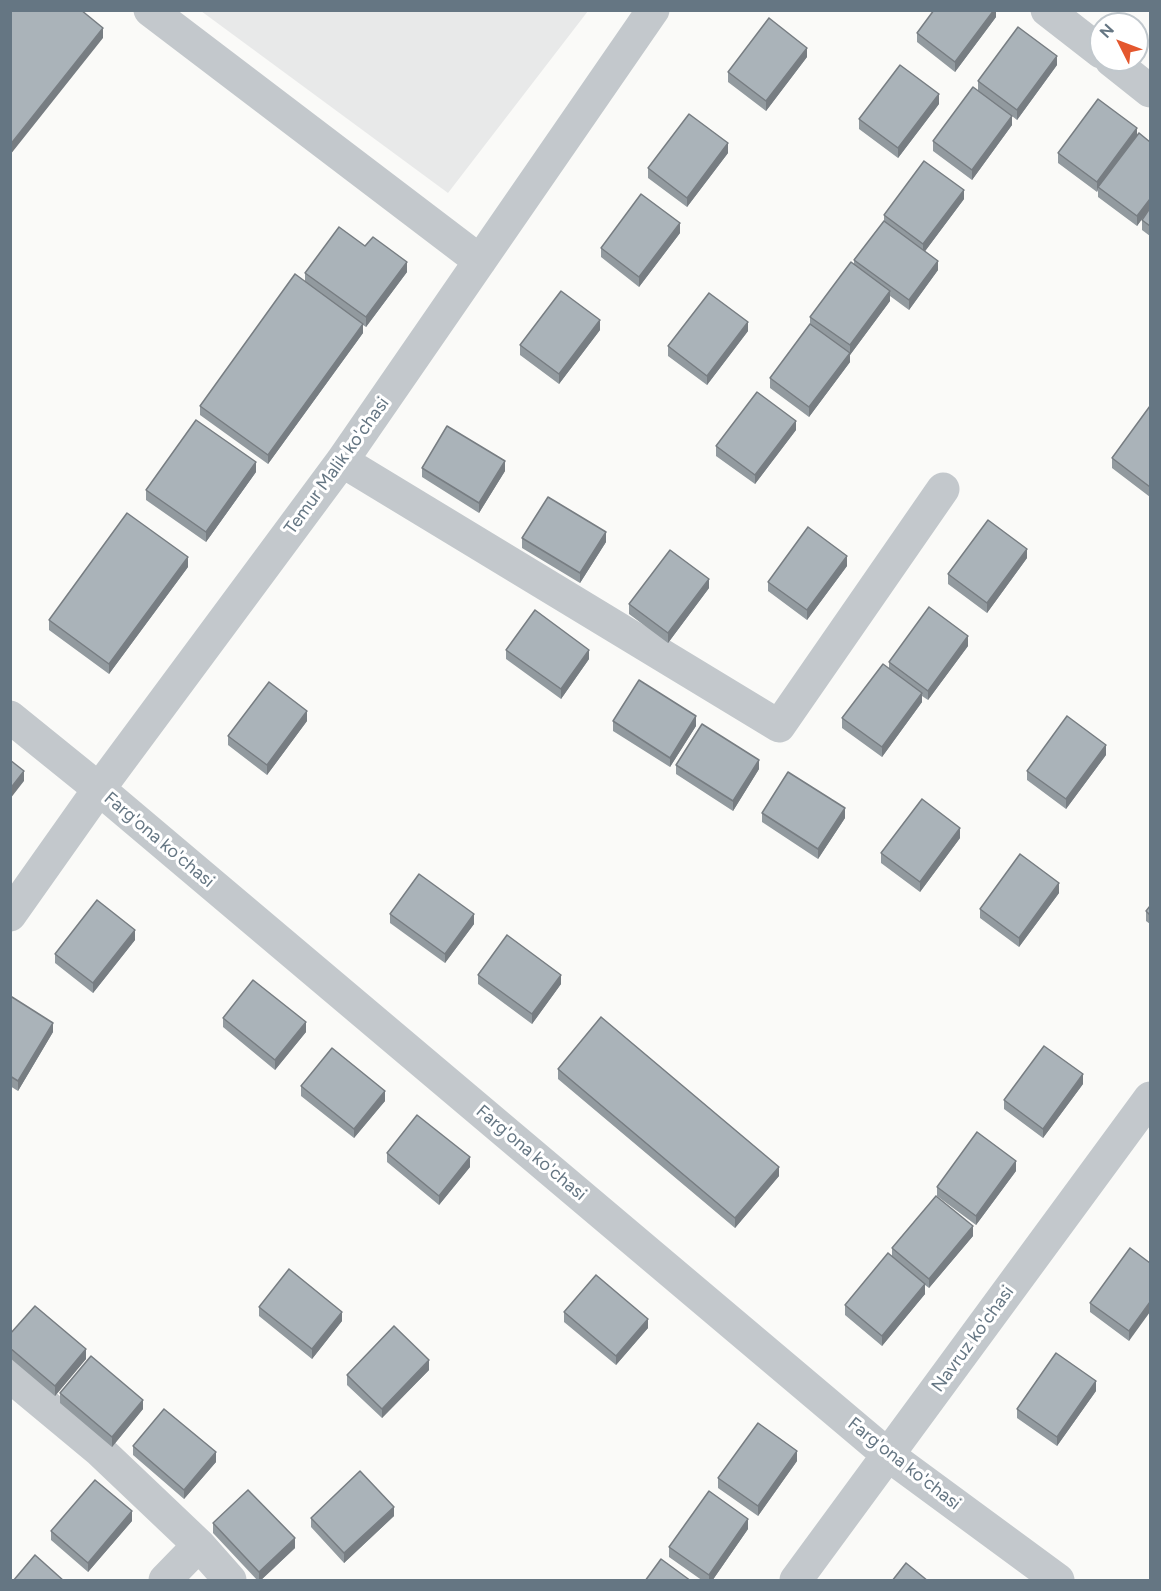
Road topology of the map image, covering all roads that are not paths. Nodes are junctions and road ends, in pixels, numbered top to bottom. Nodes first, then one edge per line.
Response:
1 (150, 10) edge
2 (653, 10) edge
3 (1047, 10) edge
4 (1089, 43) edge
5 (1126, 72) edge
6 (1150, 91) edge
7 (480, 261) junction
8 (342, 461) junction
9 (944, 489) dead end
10 (10, 717) edge
11 (99, 789) junction
12 (10, 915) edge
13 (1150, 1098) edge
14 (10, 1377) edge
15 (888, 1455) junction
16 (199, 1545) junction
17 (165, 1581) edge
18 (230, 1581) edge
19 (796, 1581) edge
20 (1058, 1581) edge

1 - 7 street
2 - 7 street, Temur Malik ko'chasi
3 - 4 street
5 - 6 street
7 - 8 street, Temur Malik ko'chasi
8 - 9 street
8 - 11 street, Temur Malik ko'chasi
10 - 11 street, Farg'ona ko'chasi
11 - 12 street, Temur Malik ko'chasi
11 - 15 street, Farg'ona ko'chasi
13 - 15 street, Navruz ko'chasi
14 - 16 street
15 - 19 street, Navruz ko'chasi
15 - 20 street, Farg'ona ko'chasi
16 - 17 street
16 - 18 street

